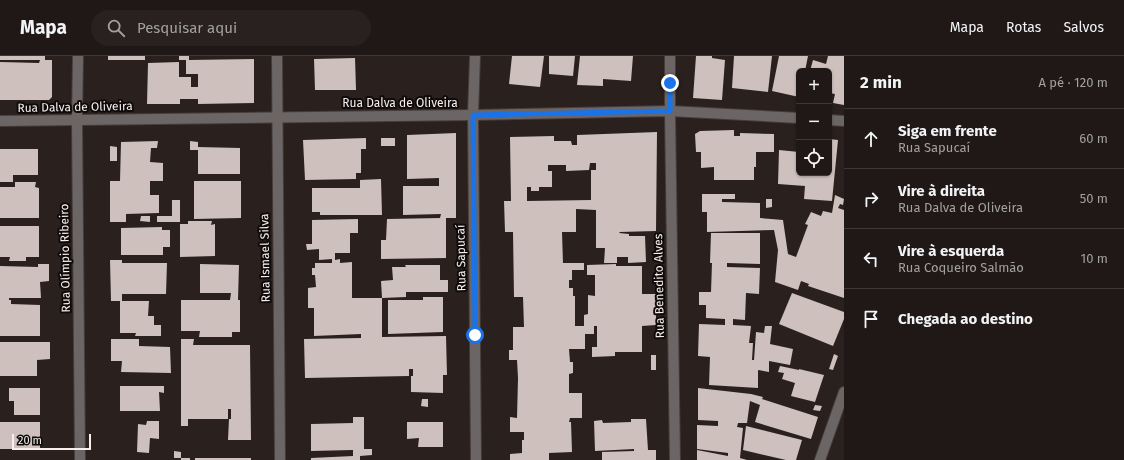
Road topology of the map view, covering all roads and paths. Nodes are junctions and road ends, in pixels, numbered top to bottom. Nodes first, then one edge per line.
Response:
1 (78, 56) edge
2 (277, 56) edge
3 (475, 56) edge
4 (670, 56) edge
5 (670, 111) junction
6 (473, 115) junction
7 (276, 117) junction
8 (796, 118) edge
9 (77, 120) junction
10 (832, 120) edge
11 (0, 121) edge
12 (844, 121) edge
13 (844, 392) edge
14 (80, 460) edge
15 (280, 460) edge
16 (476, 460) edge
17 (675, 460) edge
18 (820, 460) edge

1 - 9 street, Rua Olímpio Ribeiro
2 - 7 street, Rua Ismael Silva
3 - 6 street, Rua Sapucaí
4 - 5 street, Rua Benedito Alves
5 - 6 street, Rua Dalva de Oliveira
5 - 8 street, Rua Dalva de Oliveira
5 - 17 street, Rua Benedito Alves
6 - 7 street, Rua Dalva de Oliveira
6 - 16 street, Rua Sapucaí
7 - 9 street, Rua Dalva de Oliveira
7 - 15 street, Rua Ismael Silva
9 - 11 street, Rua Dalva de Oliveira
9 - 14 street, Rua Olímpio Ribeiro
10 - 12 street
13 - 18 street

